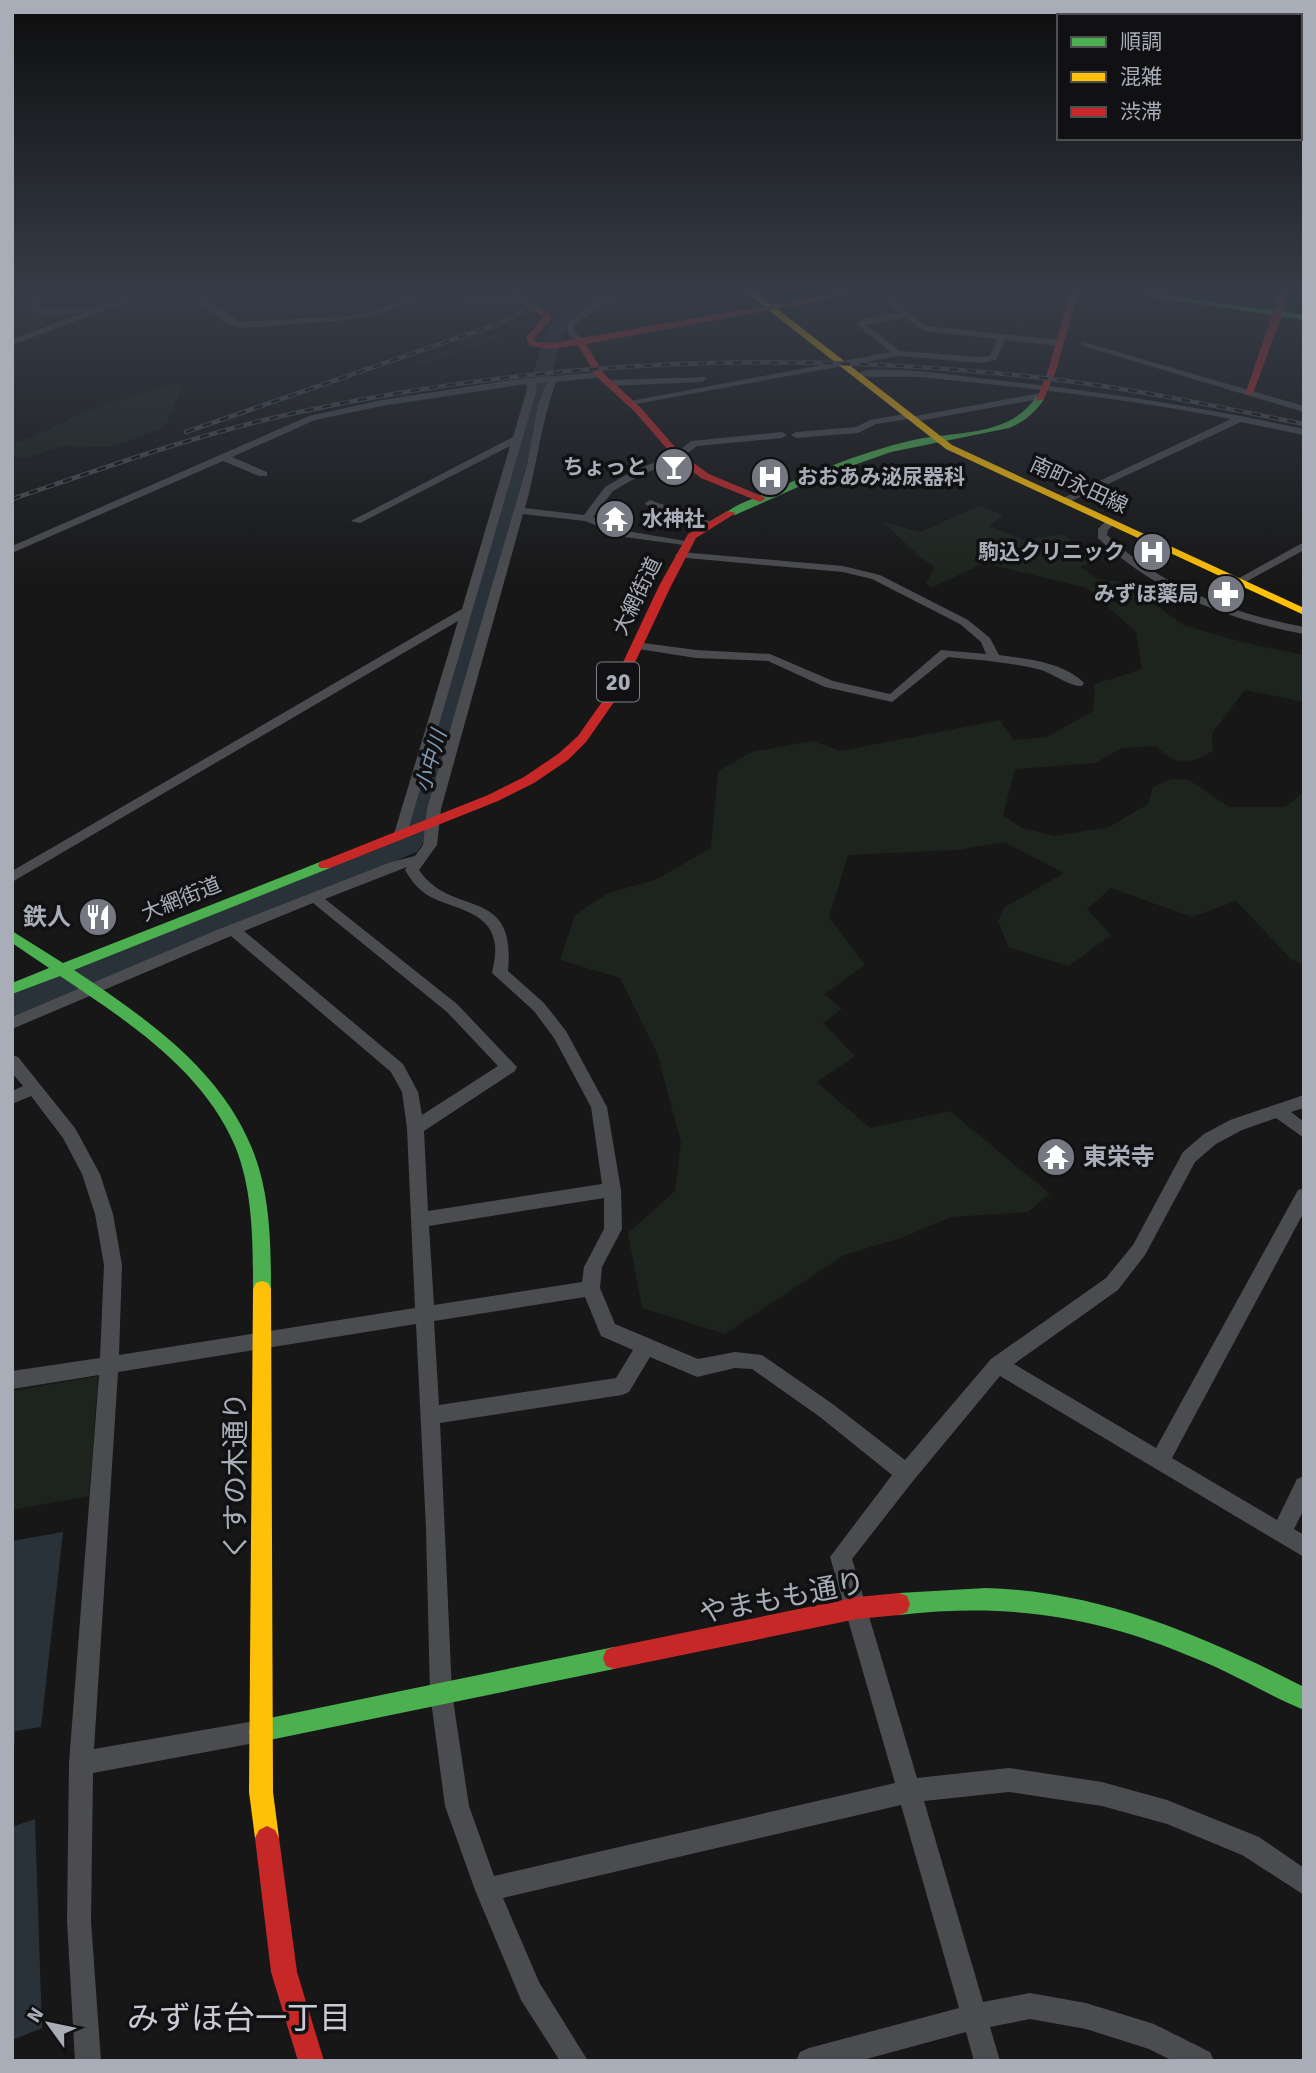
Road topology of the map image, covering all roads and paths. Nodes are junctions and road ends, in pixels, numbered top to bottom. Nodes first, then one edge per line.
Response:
1 (464, 391) edge
2 (531, 391) edge
3 (548, 391) edge
4 (618, 391) edge
5 (707, 391) edge
6 (876, 391) edge
7 (1034, 391) edge
8 (1241, 391) edge
9 (1043, 392) junction
10 (1248, 393) joint
11 (630, 402) junction
12 (1304, 409) edge
13 (911, 417) junction
14 (1241, 418) junction
15 (1304, 432) edge
16 (782, 435) dead end
17 (796, 435) dead end
18 (936, 438) junction
19 (517, 439) junction
20 (221, 456) junction
21 (678, 456) junction
22 (693, 469) junction
23 (263, 474) dead end
24 (667, 482) dead end
25 (760, 499) junction
26 (1065, 501) junction
27 (650, 503) dead end
28 (518, 510) junction
29 (587, 518) junction
30 (356, 521) dead end
31 (1110, 523) junction
32 (708, 524) junction
33 (1304, 545) edge
34 (684, 549) junction
35 (12, 550) edge
36 (1238, 582) junction
37 (468, 610) junction
38 (1304, 612) edge
39 (1304, 631) edge
40 (636, 646) junction
41 (995, 660) junction
42 (1079, 683) dead end
43 (431, 822) junction
44 (401, 834) junction
45 (418, 860) junction
46 (12, 877) edge
47 (315, 898) junction
48 (235, 931) junction
49 (12, 936) edge
50 (62, 969) junction
51 (92, 988) junction
52 (12, 989) edge
53 (12, 1023) edge
54 (12, 1060) edge
55 (34, 1088) junction
56 (12, 1098) edge
57 (1304, 1101) edge
58 (1278, 1110) junction
59 (415, 1128) junction
60 (1304, 1132) edge
61 (612, 1190) junction
62 (1304, 1195) edge
63 (418, 1220) junction
64 (591, 1288) junction
65 (425, 1314) junction
66 (262, 1341) junction
67 (645, 1347) junction
68 (998, 1365) junction
69 (109, 1366) junction
70 (12, 1380) edge
71 (429, 1416) junction
72 (1160, 1461) junction
73 (906, 1474) junction
74 (1304, 1486) edge
75 (1281, 1534) junction
76 (1304, 1547) edge
77 (857, 1608) junction
78 (441, 1693) junction
79 (1304, 1699) edge
80 (260, 1731) junction
81 (81, 1763) junction
82 (909, 1791) junction
83 (1304, 1883) edge
84 (487, 1890) junction
85 (974, 2017) junction
86 (85, 2060) edge
87 (310, 2061) edge
88 (575, 2061) edge
89 (809, 2061) edge
90 (987, 2061) edge
91 (1200, 2061) edge

1 - 20 street
2 - 19 street
3 - 28 street
4 - 11 street
5 - 11 street
6 - 13 street, 南町永田線
7 - 9 street
8 - 10 street
9 - 13 street
9 - 14 street
9 - 18 street, 大網街道 / 20
10 - 12 street
11 - 21 street
13 - 17 street
13 - 18 street, 南町永田線
14 - 15 street
14 - 26 street
16 - 21 street
18 - 25 street, 大網街道 / 20
18 - 26 street, 南町永田線
19 - 30 street
19 - 37 street
20 - 23 street
20 - 35 street
21 - 22 street
21 - 29 street
22 - 24 street
22 - 25 street
25 - 32 street, 大網街道 / 20
26 - 31 street, 南町永田線
27 - 32 street
28 - 29 street
28 - 43 street
29 - 34 street
31 - 36 street, 南町永田線
31 - 39 street
32 - 34 street, 大網街道 / 20
33 - 36 street
34 - 40 street, 大網街道 / 20
34 - 41 street
36 - 38 street, 南町永田線
37 - 44 street
37 - 46 street
40 - 41 street
40 - 43 street, 大網街道 / 20
41 - 42 street
43 - 44 street, 大網街道 / 20
43 - 45 street
44 - 50 street, 大網街道 / 20
45 - 47 street
45 - 61 street
47 - 48 street
47 - 59 street
48 - 51 street
48 - 59 street
49 - 50 street, くすの木通り
50 - 51 street, くすの木通り
50 - 52 street, 大網街道 / 20
51 - 53 street
51 - 66 street, くすの木通り
54 - 55 street
55 - 56 street
55 - 69 street
57 - 58 street
58 - 60 street
58 - 68 street
59 - 63 street
61 - 63 street
61 - 64 street
62 - 72 street
63 - 65 street
64 - 65 street
64 - 67 street
65 - 66 street
65 - 71 street
66 - 69 street
66 - 80 street, くすの木通り
67 - 71 street
67 - 73 street
68 - 72 street
68 - 73 street
69 - 70 street
69 - 81 street
71 - 78 street
72 - 75 street
73 - 77 street
74 - 75 street
75 - 76 street
77 - 78 street, やまもも通り
77 - 79 street, やまもも通り
77 - 82 street
78 - 80 street, やまもも通り
78 - 84 street
80 - 81 street
80 - 87 street, くすの木通り
81 - 86 street
82 - 83 street
82 - 84 street
82 - 85 street
84 - 88 street
85 - 89 street
85 - 90 street
85 - 91 street

